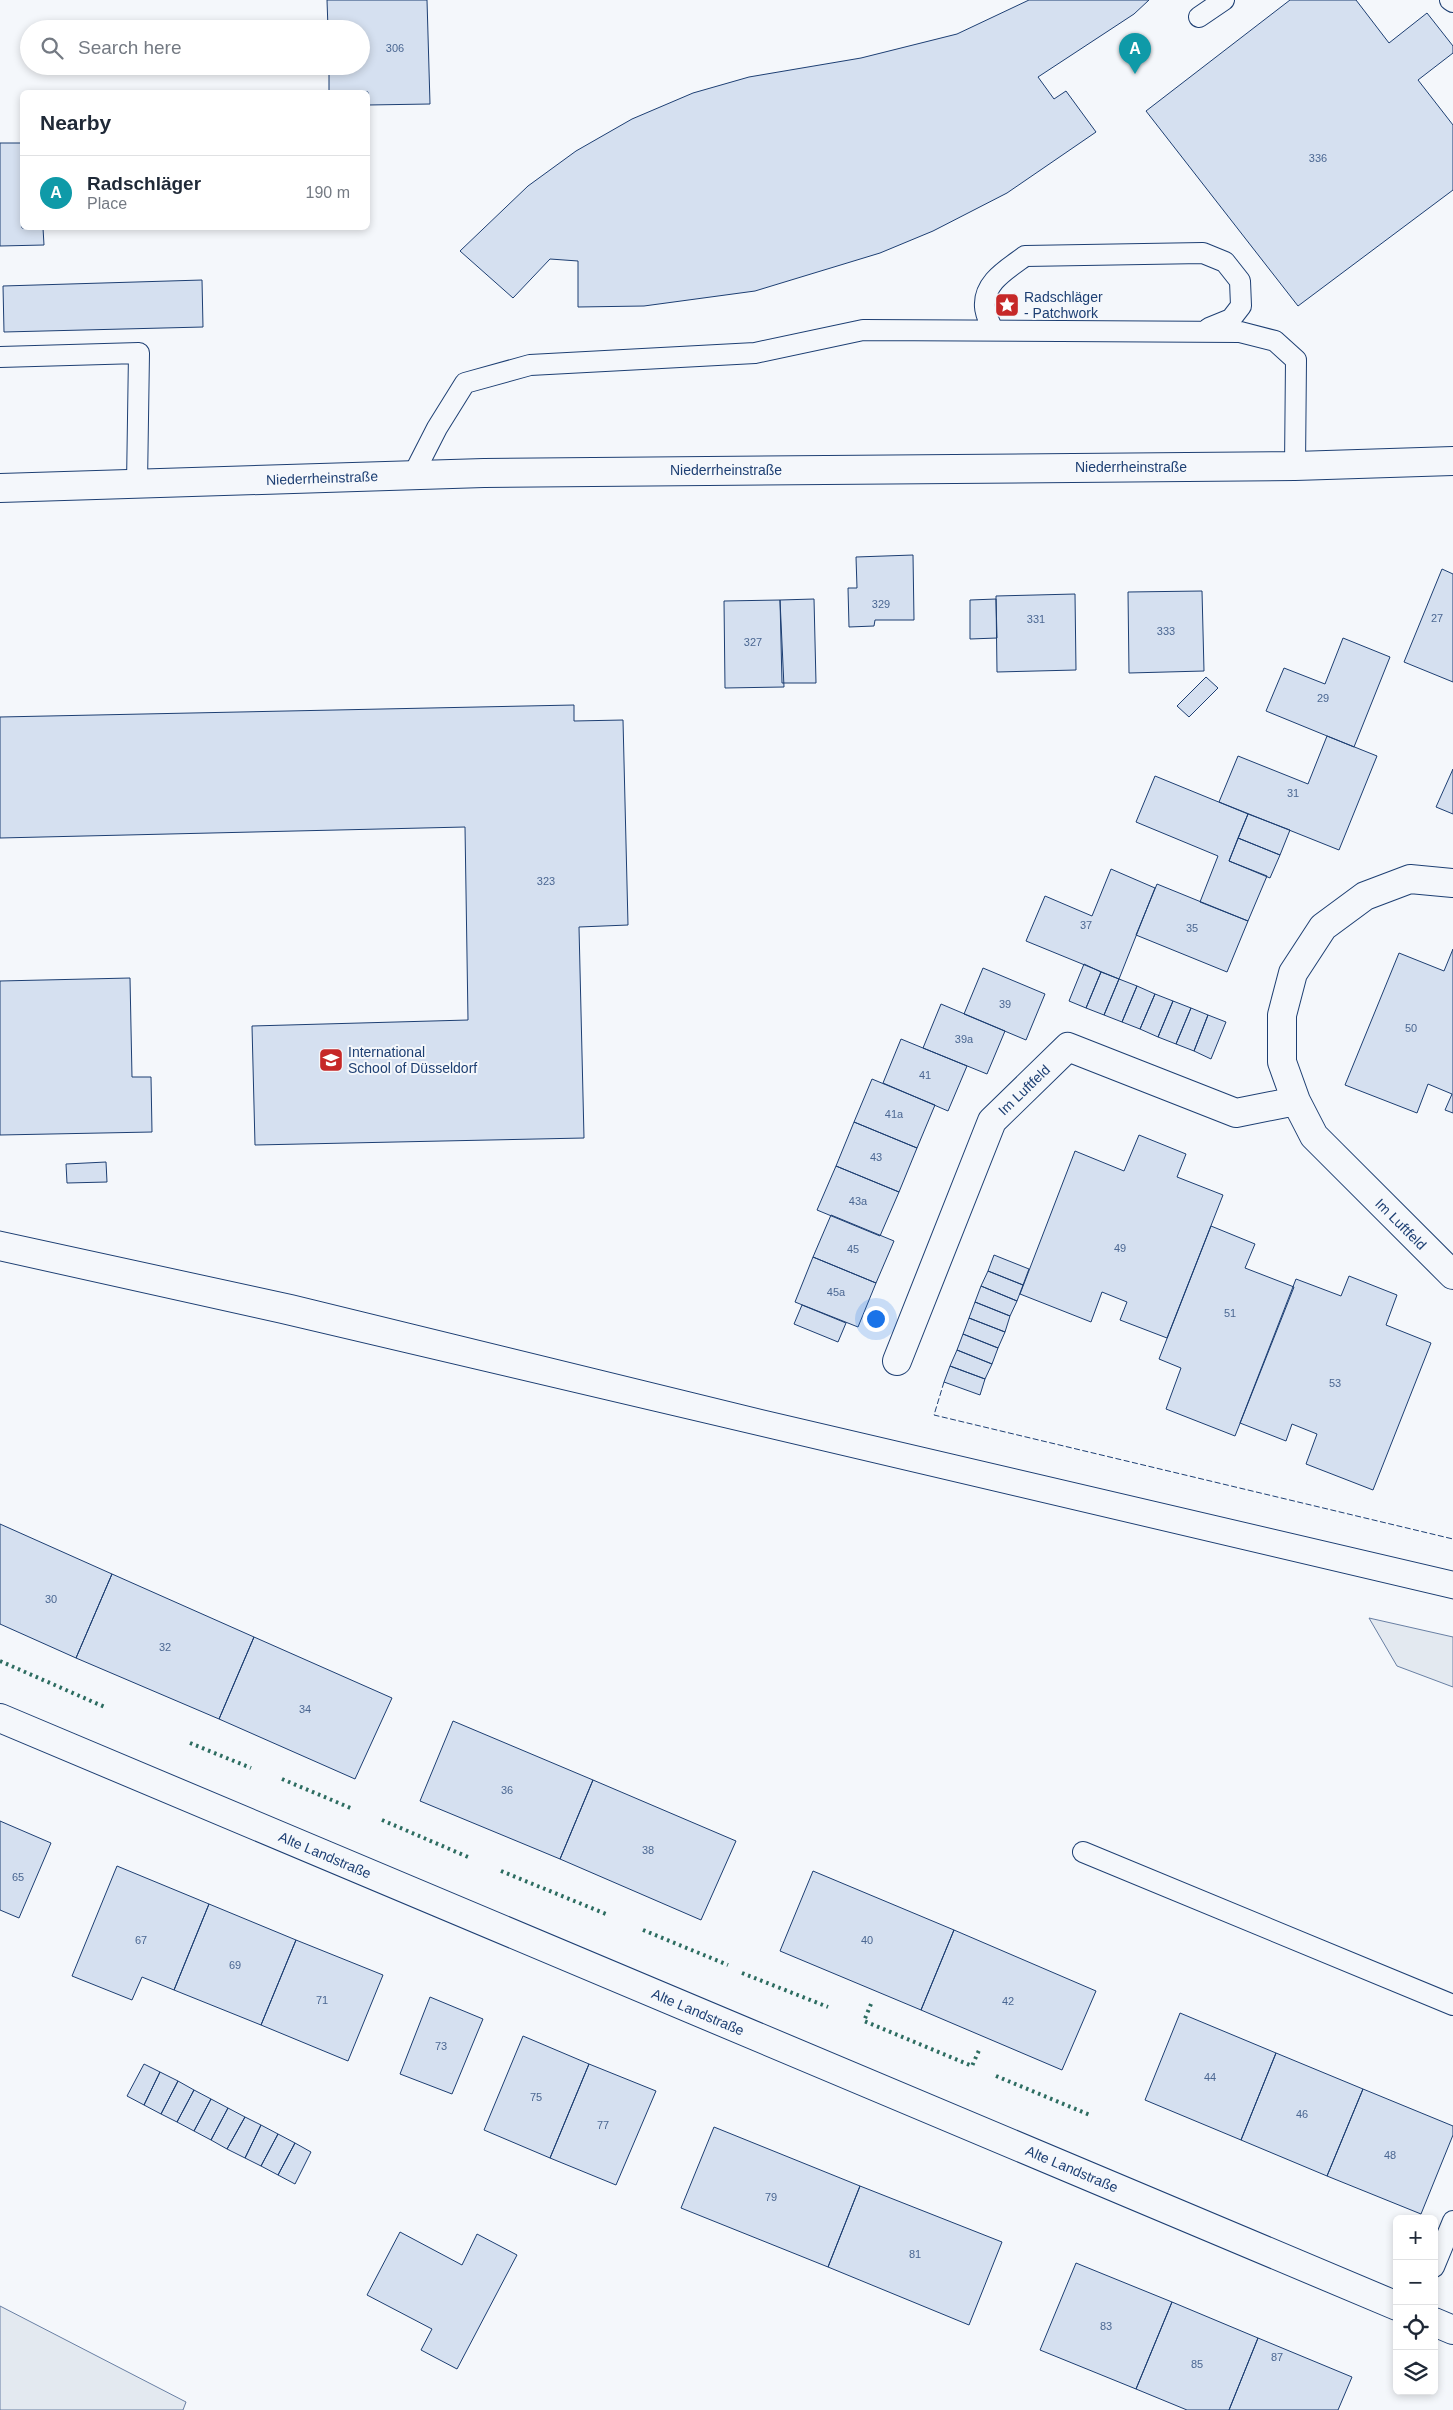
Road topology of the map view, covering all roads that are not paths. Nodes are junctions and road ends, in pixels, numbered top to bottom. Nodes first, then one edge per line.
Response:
1 (1224, 0) edge
2 (1199, 17) dead end
3 (993, 330) junction
4 (1200, 331) junction
5 (0, 357) edge
6 (1453, 461) edge
7 (1295, 466) junction
8 (413, 475) junction
9 (137, 484) junction
10 (0, 488) edge
11 (1453, 883) edge
12 (1296, 1101) junction
13 (1453, 1275) edge
14 (897, 1361) dead end
15 (0, 1718) edge
16 (1083, 1852) dead end
17 (1453, 2005) edge
18 (1453, 2220) edge
19 (1437, 2260) edge
20 (1395, 2305) edge
21 (1438, 2324) edge
22 (1453, 2330) edge

1 - 2 lane
3 - 4 lane
3 - 4 lane
3 - 8 lane
4 - 7 lane
5 - 9 lane
6 - 7 street, Niederrheinstraße
7 - 8 street, Niederrheinstraße
8 - 9 street, Niederrheinstraße
9 - 10 street, Niederrheinstraße
11 - 12 street, Im Luftfeld
12 - 13 street, Im Luftfeld
12 - 14 street, Im Luftfeld
15 - 20 street, Alte Landstraße
16 - 17 lane
18 - 19 lane
21 - 22 street

